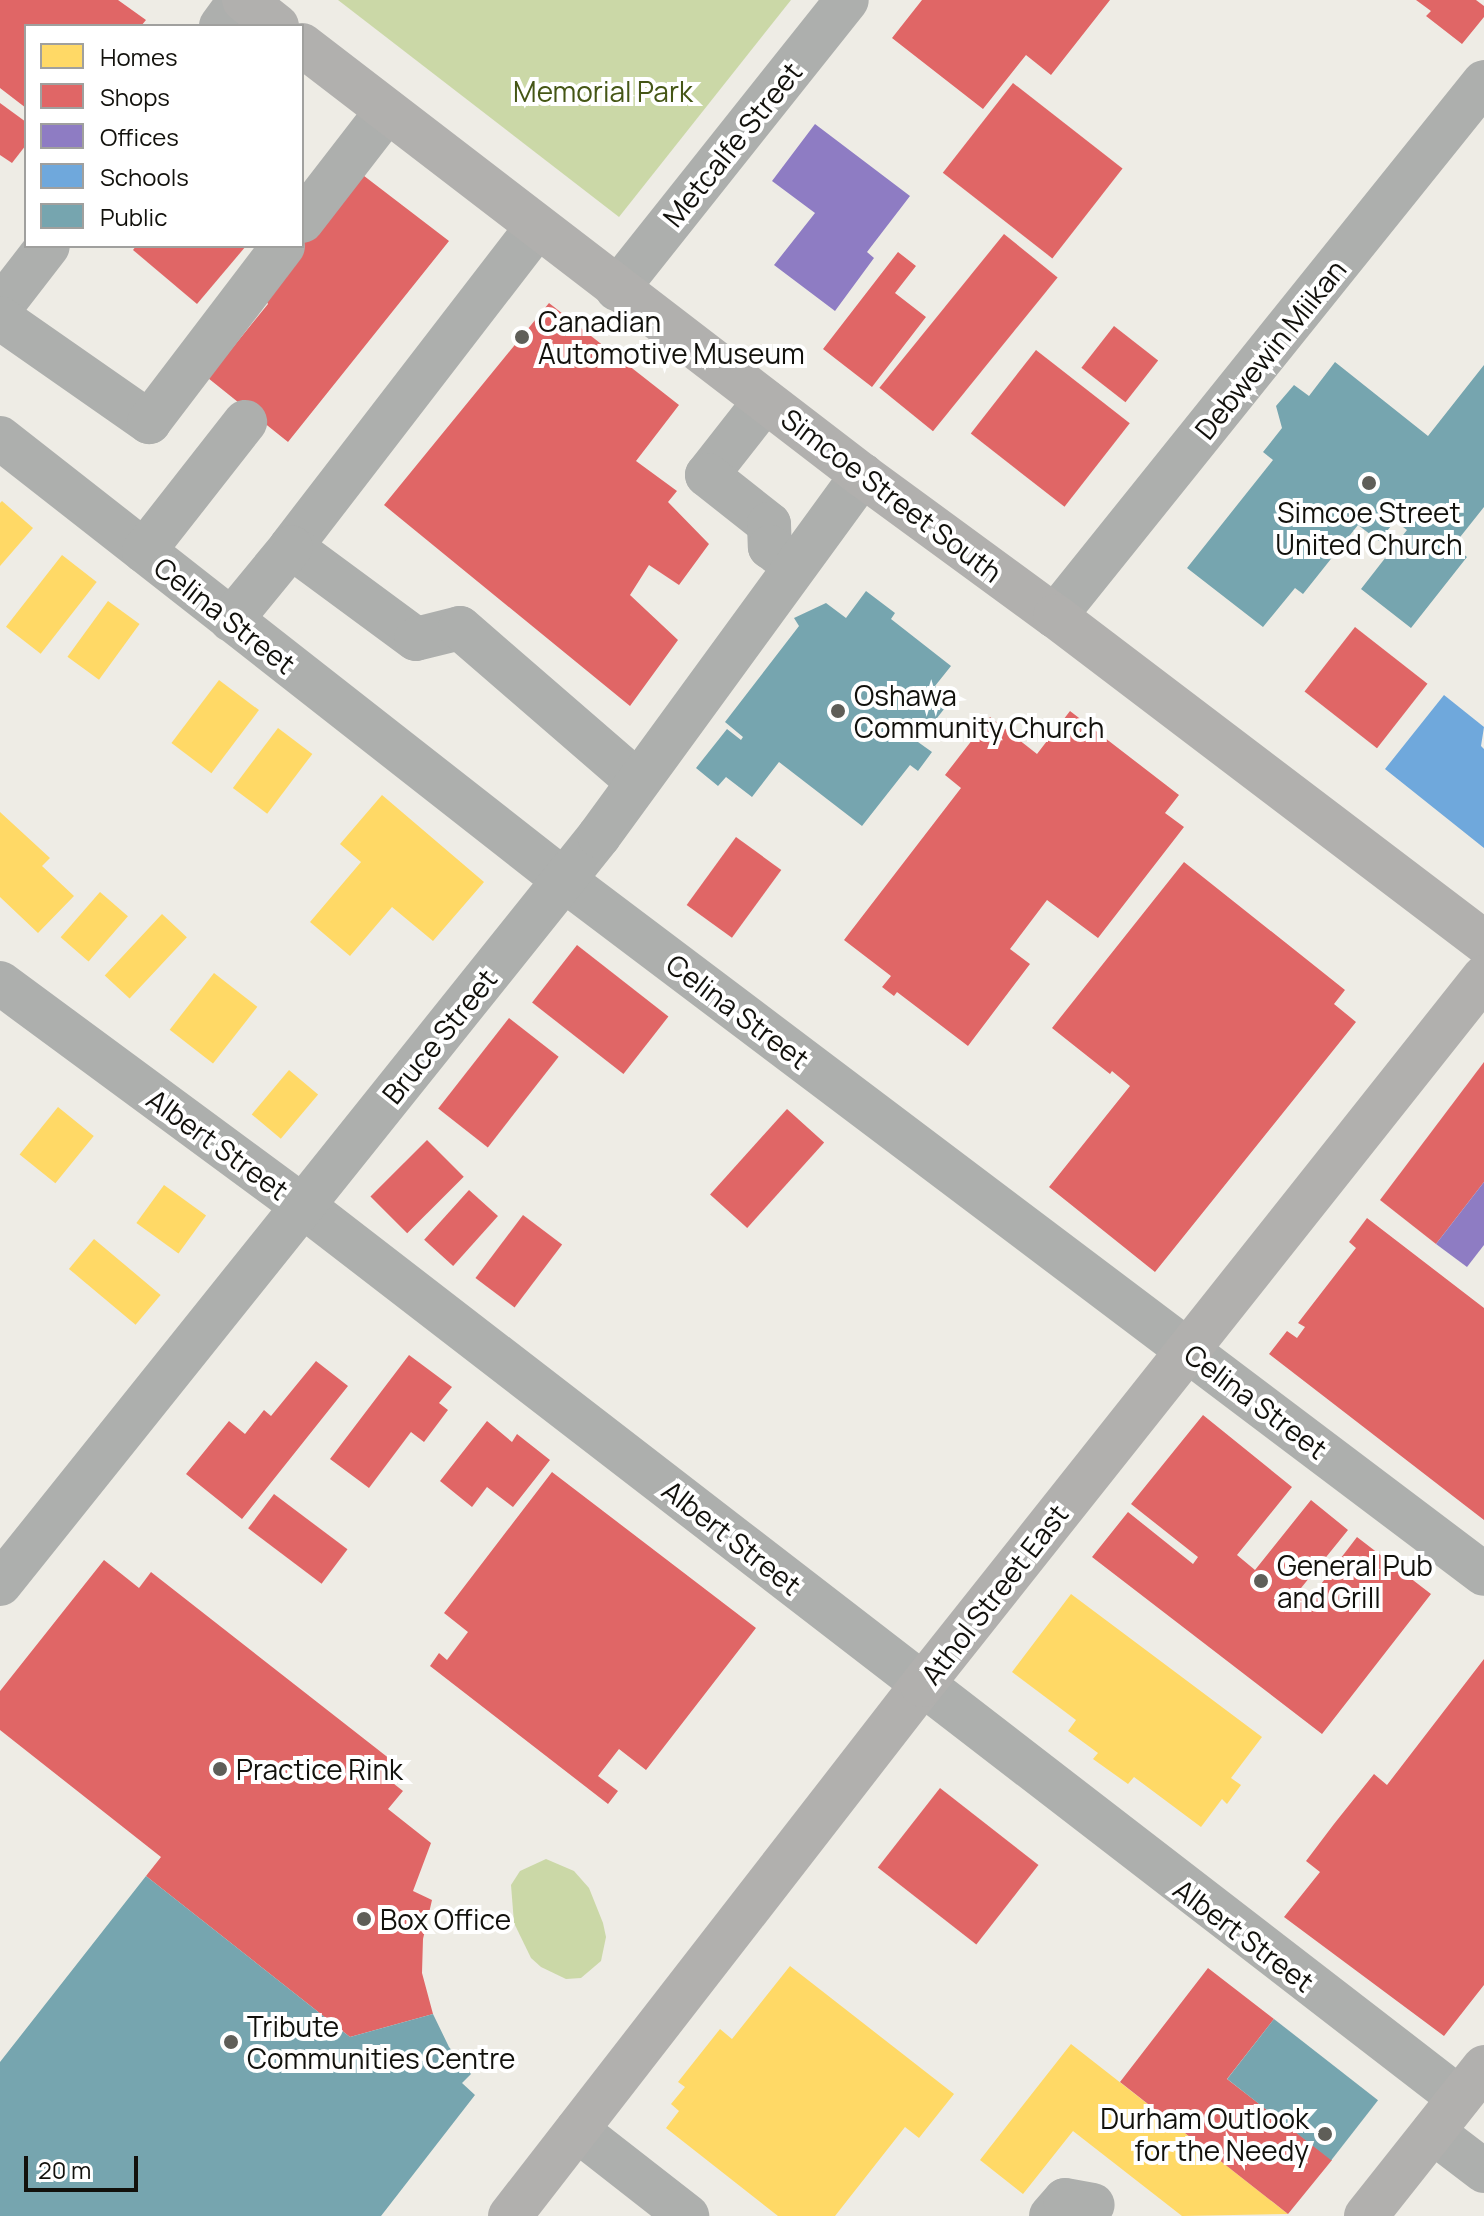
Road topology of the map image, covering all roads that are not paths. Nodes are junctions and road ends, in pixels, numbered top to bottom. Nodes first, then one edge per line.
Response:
1 (242, 0) edge
2 (847, 0) edge
3 (223, 24) edge
4 (274, 24) edge
5 (304, 47) edge
6 (1484, 82) edge
7 (387, 111) junction
8 (304, 218) edge
9 (537, 227) junction
10 (46, 248) edge
11 (281, 248) edge
12 (617, 289) junction
13 (0, 308) edge
14 (0, 318) edge
15 (765, 401) junction
16 (245, 422) dead end
17 (0, 438) edge
18 (862, 475) junction
19 (291, 547) junction
20 (144, 551) junction
21 (795, 565) junction
22 (1055, 616) junction
23 (231, 620) junction
24 (638, 782) junction
25 (564, 880) junction
26 (1484, 942) edge
27 (1484, 977) edge
28 (0, 983) edge
29 (303, 1206) junction
30 (1188, 1349) junction
31 (1484, 1574) edge
32 (0, 1584) edge
33 (922, 1685) junction
34 (1459, 2099) edge
35 (577, 2130) junction
36 (1484, 2171) edge
37 (1093, 2205) dead end
38 (510, 2216) edge
39 (687, 2216) edge
40 (1051, 2216) edge
41 (1366, 2216) edge

1 - 3 street
1 - 4 main road
2 - 12 street, Metcalfe Street
5 - 7 main road, Simcoe Street South
6 - 22 street, Debwewin Miikan
7 - 8 street
7 - 9 main road, Simcoe Street South
9 - 12 main road, Simcoe Street South
9 - 19 street
10 - 13 street
11 - 14 street
12 - 15 main road, Simcoe Street South
15 - 18 main road, Simcoe Street South
15 - 21 street
16 - 20 street
17 - 20 street, Celina Street
18 - 21 street, Bruce Street
18 - 22 main road, Simcoe Street South
19 - 23 street
19 - 24 street
20 - 23 street, Celina Street
21 - 24 street, Bruce Street
22 - 26 main road, Simcoe Street South
23 - 25 street, Celina Street
24 - 25 street, Bruce Street
25 - 29 street, Bruce Street
25 - 30 street, Celina Street
27 - 30 main road, Athol Street East
28 - 29 street, Albert Street
29 - 32 street, Bruce Street
29 - 33 street, Albert Street
30 - 31 street, Celina Street
30 - 33 main road, Athol Street East
33 - 34 street, Albert Street
33 - 35 main road, Athol Street East
34 - 36 street, Albert Street
34 - 41 main road
35 - 38 main road, Athol Street East
35 - 39 street
37 - 40 street

